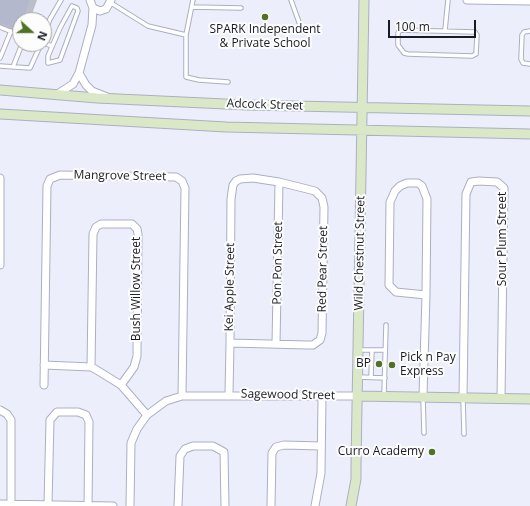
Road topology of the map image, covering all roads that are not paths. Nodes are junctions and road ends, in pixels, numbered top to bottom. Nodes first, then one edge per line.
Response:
1 (61, 0) edge
2 (90, 0) edge
3 (193, 0) edge
4 (291, 0) edge
5 (364, 0) edge
6 (448, 0) edge
7 (467, 0) edge
8 (530, 1) edge
9 (111, 2) edge
10 (192, 7) junction
11 (93, 8) junction
12 (241, 8) dead end
13 (103, 10) junction
14 (52, 16) edge
15 (92, 25) junction
16 (300, 25) dead end
17 (0, 27) edge
18 (445, 30) junction
19 (11, 31) joint
20 (530, 31) edge
21 (186, 35) junction
22 (52, 46) joint
23 (19, 52) edge
24 (37, 52) edge
25 (0, 58) edge
26 (530, 64) edge
27 (0, 66) edge
28 (13, 67) junction
29 (79, 73) junction
30 (228, 82) dead end
31 (0, 90) edge
32 (54, 96) junction
33 (112, 99) junction
34 (362, 108) junction
35 (530, 111) edge
36 (0, 114) edge
37 (362, 131) junction
38 (530, 134) edge
39 (0, 178) edge
40 (236, 181) joint
41 (279, 182) junction
42 (0, 265) edge
43 (426, 295) junction
44 (386, 325) dead end
45 (230, 343) junction
46 (276, 344) junction
47 (358, 350) junction
48 (372, 350) junction
49 (385, 350) junction
50 (44, 365) junction
51 (91, 367) junction
52 (357, 377) junction
53 (371, 377) junction
54 (384, 378) junction
55 (44, 385) dead end
56 (121, 385) junction
57 (229, 394) junction
58 (182, 396) junction
59 (357, 396) junction
60 (384, 396) junction
61 (423, 396) junction
62 (322, 397) junction
63 (463, 397) junction
64 (501, 398) junction
65 (530, 398) edge
66 (0, 410) edge
67 (147, 415) junction
68 (424, 433) dead end
69 (464, 434) dead end
70 (322, 446) junction
71 (0, 504) edge
72 (11, 504) junction
73 (48, 504) junction
74 (88, 506) edge
75 (113, 506) edge
76 (130, 506) edge
77 (178, 506) edge
78 (225, 506) edge
79 (271, 506) edge
80 (315, 506) edge
81 (351, 506) edge

1 - 14 lane
2 - 11 street
3 - 10 lane
4 - 16 lane
5 - 34 main road, Wild Chestnut Street
6 - 18 lane
7 - 8 street
9 - 13 street
9 - 21 lane
10 - 12 lane
10 - 21 lane
11 - 13 street
11 - 15 street
13 - 15 street
15 - 29 street
17 - 19 lane
18 - 18 lane
19 - 25 lane
20 - 26 lane
21 - 30 lane
22 - 22 lane
23 - 28 lane
24 - 28 lane
27 - 28 lane
29 - 32 street
29 - 33 street
31 - 32 main road, Adcock Street
32 - 33 main road, Adcock Street
33 - 34 main road, Adcock Street
34 - 35 main road, Adcock Street
34 - 37 main road, Wild Chestnut Street
36 - 37 main road, Adcock Street
37 - 38 main road, Adcock Street
37 - 47 main road, Wild Chestnut Street
39 - 42 street
40 - 41 street, Red Pear Street
40 - 45 street, Kei Apple Street
41 - 46 street, Pon Pon Street
41 - 46 street, Red Pear Street
43 - 43 street
43 - 61 street
44 - 49 lane
45 - 46 street, Red Pear Street
45 - 57 street, Kei Apple Street
47 - 48 lane
47 - 52 main road, Wild Chestnut Street
48 - 49 lane
48 - 53 lane
49 - 54 lane
50 - 51 street
50 - 55 street, Mangrove Street
50 - 58 street, Mangrove Street
51 - 56 street
51 - 56 street, Bush Willow Street
52 - 53 lane
52 - 59 main road, Wild Chestnut Street
53 - 54 lane
54 - 60 lane
56 - 67 street
57 - 58 street, Sagewood Street
57 - 62 street, Sagewood Street
58 - 67 street, Sagewood Street
59 - 60 main road, Sagewood Street
59 - 62 street, Sagewood Street
59 - 81 main road, Wild Chestnut Street
60 - 61 main road, Sagewood Street
61 - 63 main road, Sagewood Street
61 - 68 lane
62 - 70 street
63 - 64 main road, Sagewood Street
63 - 64 street, Sour Plum Street
63 - 69 lane
64 - 65 main road, Sagewood Street
66 - 72 street
67 - 76 street, Sagewood Street
70 - 79 street
70 - 80 street
71 - 72 street
72 - 73 street
73 - 74 street
73 - 74 street
74 - 75 street
77 - 78 street

